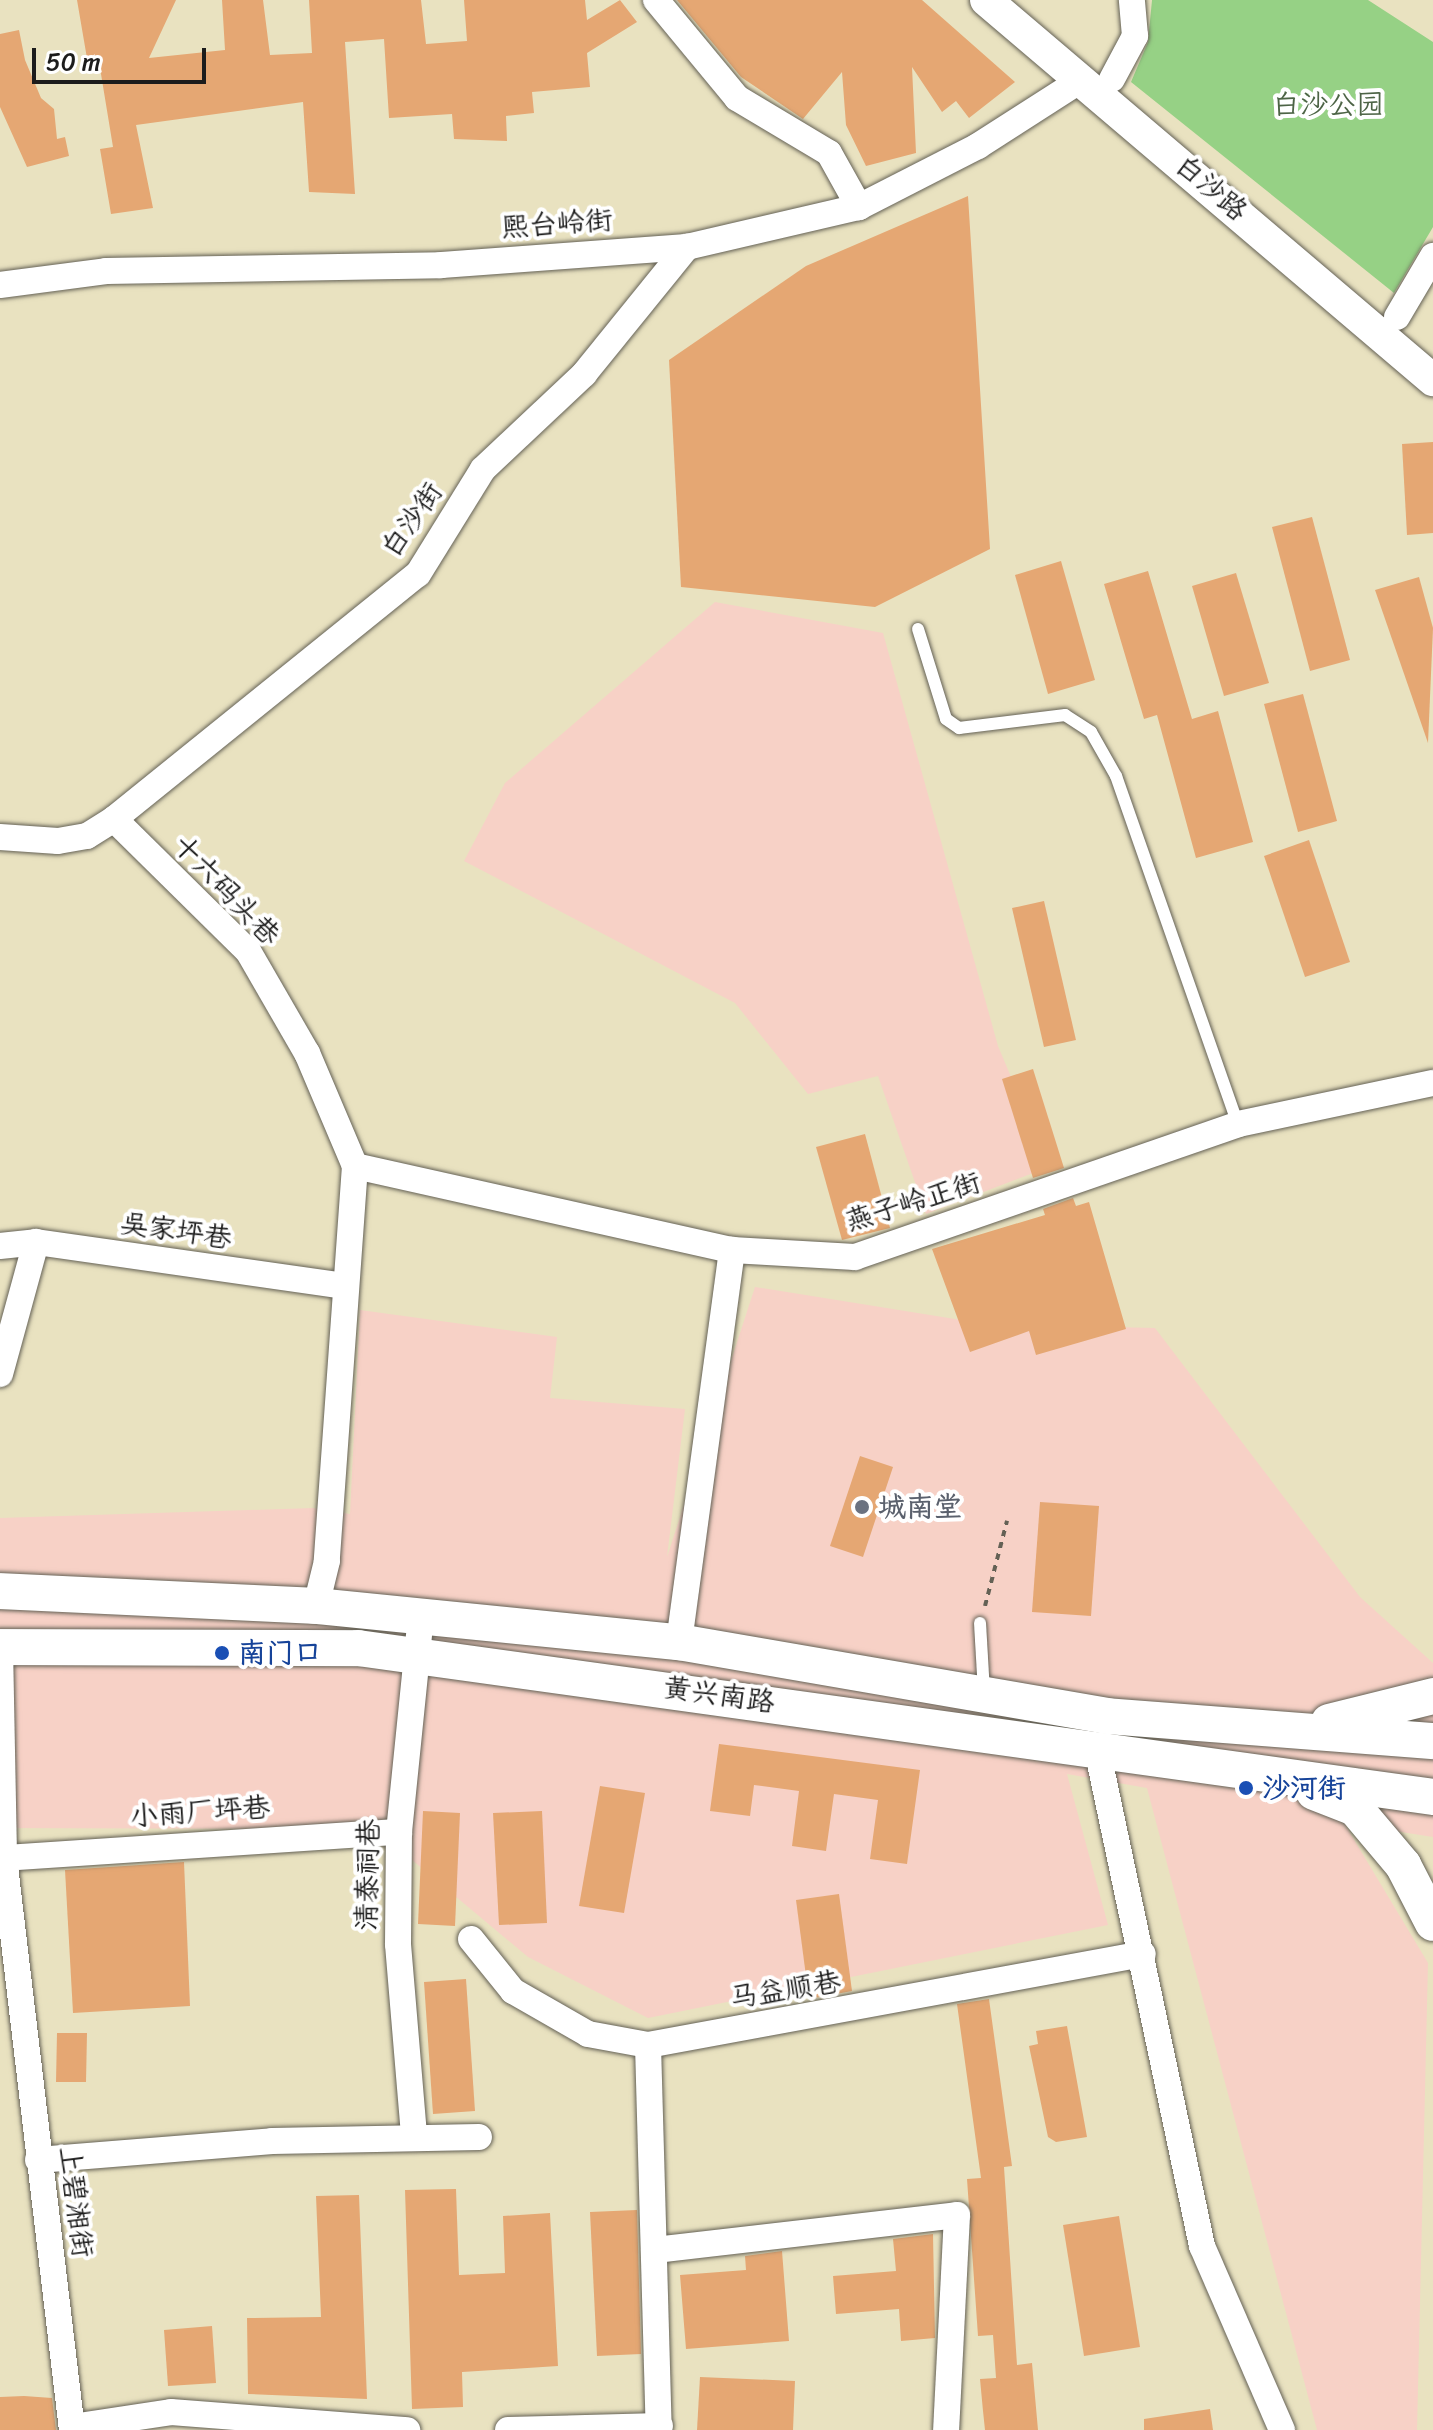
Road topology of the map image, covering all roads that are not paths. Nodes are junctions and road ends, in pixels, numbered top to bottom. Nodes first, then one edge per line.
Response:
1 (656, 0) edge
2 (986, 0) edge
3 (1019, 0) edge
4 (1132, 0) edge
5 (1097, 80) junction
6 (859, 207) junction
7 (687, 247) junction
8 (1433, 256) edge
9 (0, 285) edge
10 (1397, 317) junction
11 (1433, 352) edge
12 (1433, 380) edge
13 (918, 629) dead end
14 (114, 819) junction
15 (0, 837) edge
16 (1433, 1083) edge
17 (1238, 1124) junction
18 (355, 1166) junction
19 (36, 1242) junction
20 (0, 1246) edge
21 (732, 1250) junction
22 (344, 1286) junction
23 (0, 1374) edge
24 (0, 1591) edge
25 (316, 1606) junction
26 (421, 1617) junction
27 (980, 1623) road end
28 (679, 1642) junction
29 (0, 1647) edge
30 (417, 1654) junction
31 (984, 1695) junction
32 (1433, 1696) edge
33 (1276, 1730) junction
34 (1433, 1741) edge
35 (1097, 1749) junction
36 (1260, 1771) junction
37 (1433, 1797) edge
38 (399, 1832) junction
39 (4, 1858) junction
40 (1433, 1923) edge
41 (471, 1939) dead end
42 (1143, 1954) junction
43 (648, 2045) junction
44 (414, 2135) junction
45 (479, 2137) dead end
46 (38, 2160) junction
47 (655, 2250) junction
48 (72, 2428) edge
49 (660, 2428) edge
50 (407, 2430) edge
51 (508, 2430) edge
52 (946, 2430) edge
53 (1282, 2430) edge

1 - 6 street
2 - 5 street, 白沙路
3 - 5 street, 白沙路
4 - 5 street
5 - 6 street, 熙台岭街
5 - 10 street, 白沙路
5 - 12 street, 白沙路
6 - 7 street, 熙台岭街
7 - 9 street, 熙台岭街
7 - 14 street, 白沙街
8 - 10 street
10 - 11 street, 白沙路
13 - 17 lane
14 - 15 street, 白沙街
14 - 18 street, 十六码头巷
16 - 17 street, 燕子岭正街
17 - 21 street, 燕子岭正街
18 - 21 street, 燕子岭正街
18 - 22 street
19 - 20 street, 吴家坪巷
19 - 22 street, 吴家坪巷
19 - 23 street
21 - 28 street
22 - 25 street
24 - 25 main road, 黄兴南路
25 - 26 main road, 黄兴南路
26 - 28 main road, 黄兴南路
26 - 30 street, 清泰祠巷
27 - 31 lane
28 - 31 main road, 黄兴南路
29 - 30 main road, 黄兴南路
29 - 39 street, 上碧湘街
30 - 35 main road, 黄兴南路
30 - 38 street, 清泰祠巷
31 - 33 main road, 黄兴南路
32 - 33 main road
33 - 34 main road, 黄兴南路
35 - 36 main road, 黄兴南路
35 - 42 street
36 - 37 main road, 黄兴南路
36 - 40 main road
38 - 39 street, 小雨厂坪巷
38 - 44 street, 清泰祠巷
39 - 46 street, 上碧湘街
41 - 43 street, 马益顺巷
42 - 43 street, 马益顺巷
42 - 53 street
43 - 47 street
44 - 45 street
44 - 46 street
46 - 48 street, 上碧湘街
47 - 49 street
47 - 52 street
48 - 50 street
49 - 51 street

